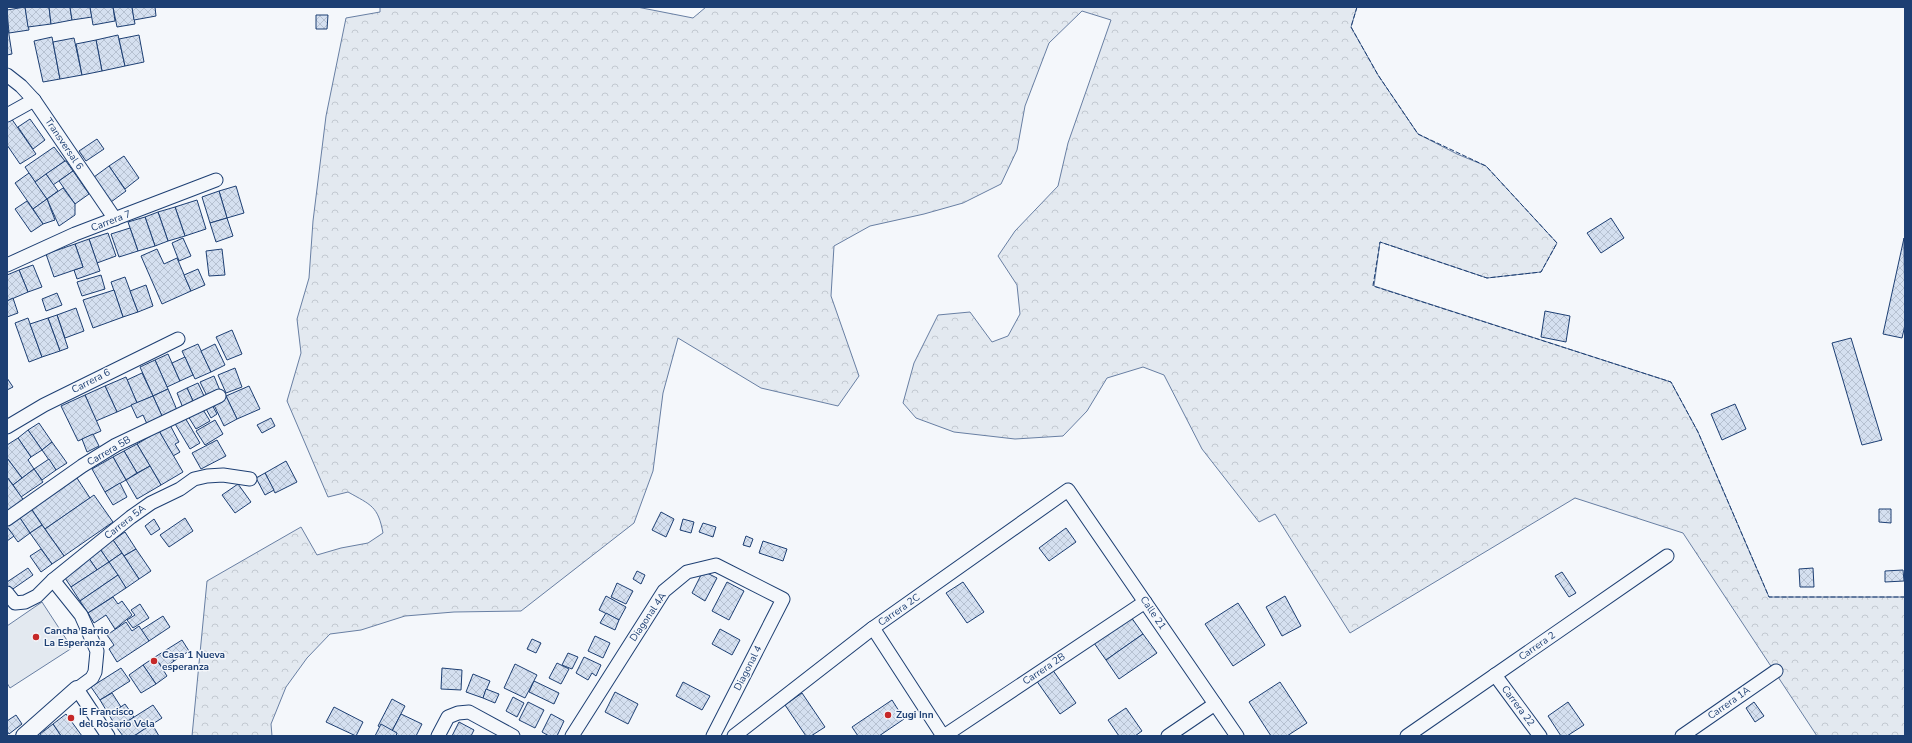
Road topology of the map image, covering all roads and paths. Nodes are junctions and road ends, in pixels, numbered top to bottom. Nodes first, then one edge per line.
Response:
1 (7, 75) edge
2 (34, 100) junction
3 (7, 115) edge
4 (216, 180) dead end
5 (115, 219) junction
6 (7, 265) edge
7 (178, 339) dead end
8 (219, 396) dead end
9 (7, 427) edge
10 (250, 479) dead end
11 (1068, 490) joint
12 (7, 520) edge
13 (1667, 556) dead end
14 (53, 580) junction
15 (11, 598) edge
16 (783, 599) joint
17 (1145, 602) junction
18 (873, 628) junction
19 (1776, 671) dead end
20 (1495, 675) junction
21 (77, 689) junction
22 (1215, 704) junction
23 (24, 736) edge
24 (108, 736) edge
25 (438, 736) edge
26 (514, 736) edge
27 (572, 736) edge
28 (713, 736) edge
29 (734, 736) edge
30 (943, 736) edge
31 (1168, 736) edge
32 (1237, 736) edge
33 (1407, 736) edge
34 (1540, 736) edge
35 (1682, 736) edge

1 - 2 street, Transversal 6
2 - 3 street
2 - 5 street, Transversal 6
4 - 5 street, Carrera 7
5 - 6 street, Carrera 7
7 - 9 street, Carrera 6
8 - 12 street, Carrera 5B
10 - 14 street, Carrera 5A
11 - 17 street, Calle 21
11 - 18 street, Carrera 2C
13 - 20 street, Carrera 2
14 - 15 street, Carrera 5A
14 - 21 street
16 - 27 street, Diagonal 4A
16 - 28 street, Diagonal 4
17 - 22 street, Calle 21
17 - 30 street, Carrera 2B
18 - 29 street, Carrera 2C
18 - 30 street
19 - 35 street, Carrera 1A
20 - 33 street, Carrera 2
20 - 34 street, Carrera 22
21 - 23 street
21 - 24 street
22 - 31 street
22 - 32 street, Calle 21
25 - 26 street

